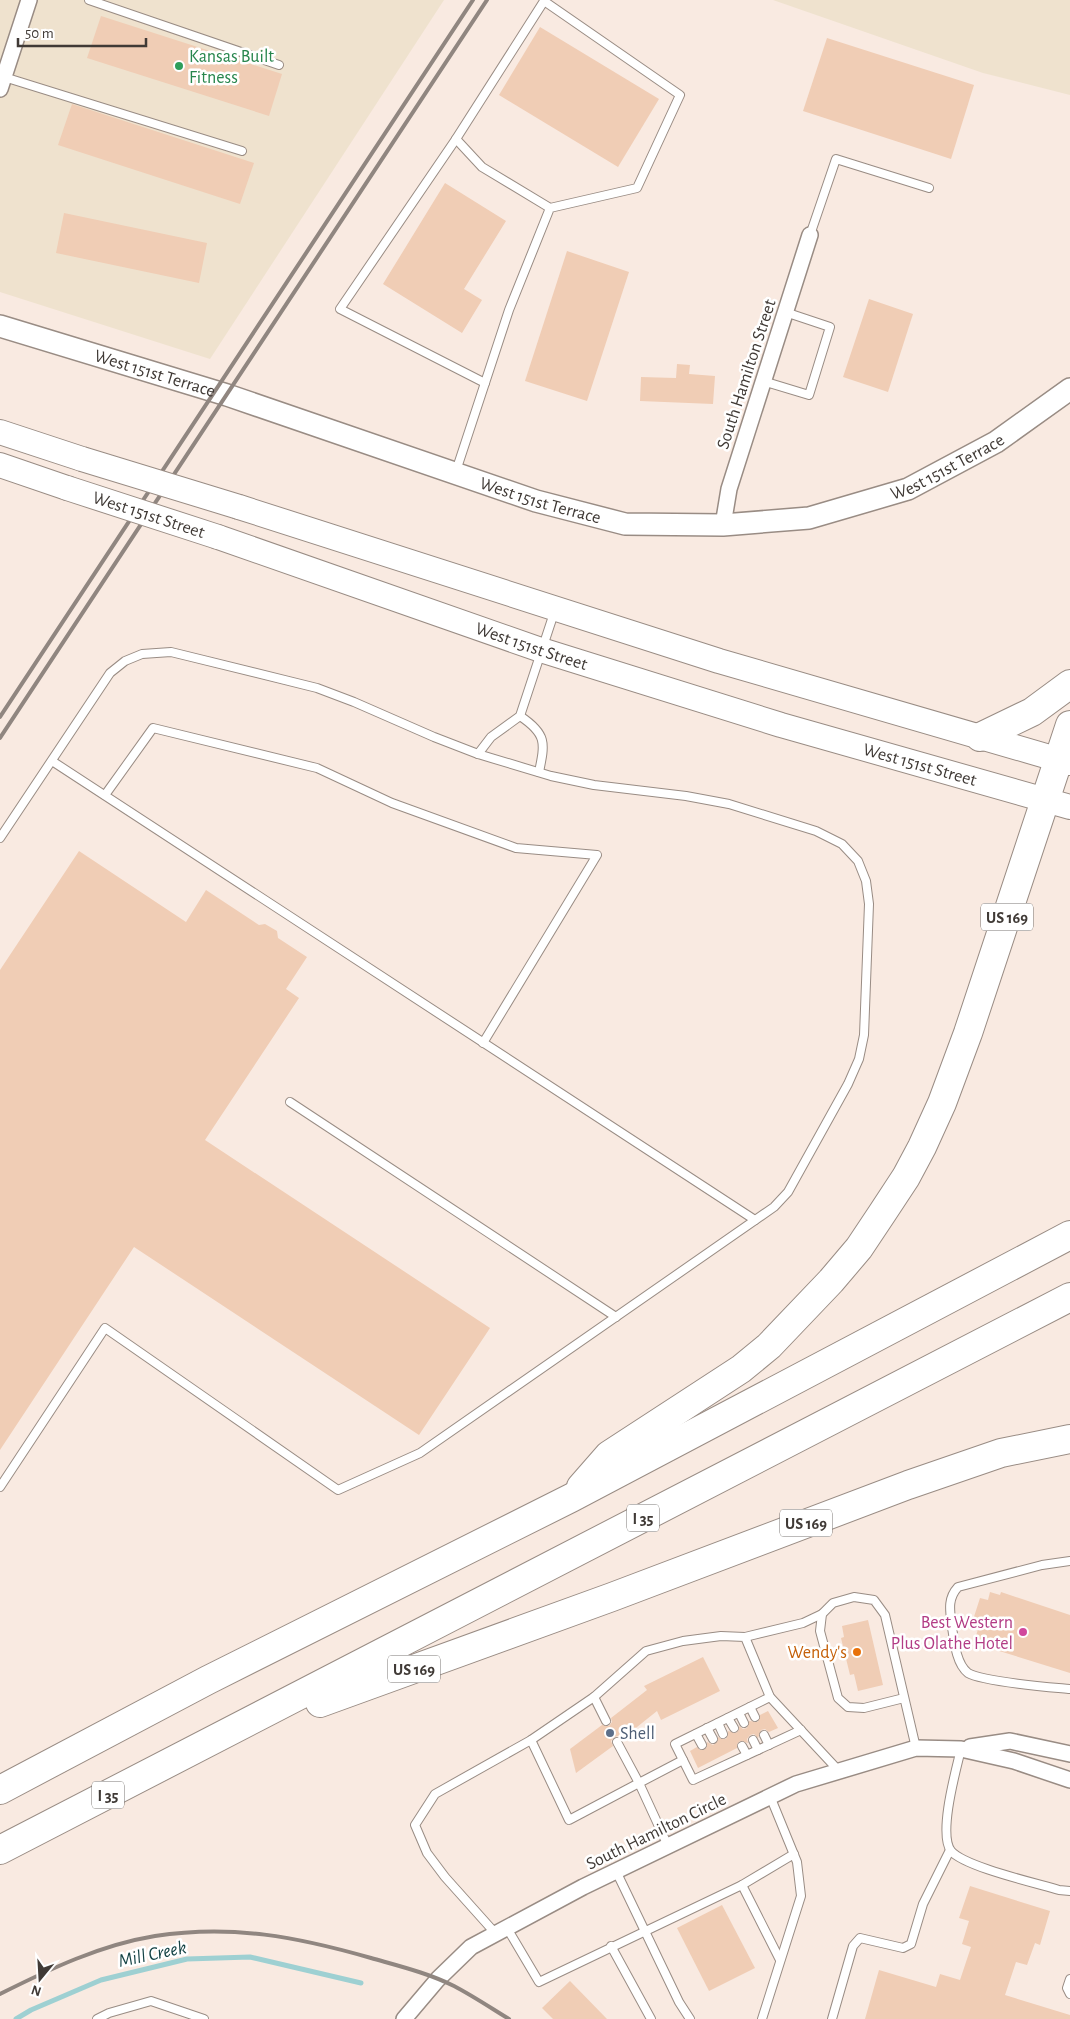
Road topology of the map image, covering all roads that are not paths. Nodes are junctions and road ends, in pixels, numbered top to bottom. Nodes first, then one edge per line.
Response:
1 (29, 0) edge
2 (89, 0) edge
3 (279, 65) dead end
4 (2, 83) edge
5 (456, 139) junction
6 (242, 151) dead end
7 (929, 188) dead end
8 (550, 208) junction
9 (810, 235) joint
10 (785, 312) junction
11 (0, 326) edge
12 (763, 381) junction
13 (485, 383) junction
14 (1070, 388) edge
15 (0, 432) edge
16 (0, 465) edge
17 (455, 473) junction
18 (723, 525) junction
19 (556, 608) junction
20 (541, 650) junction
21 (1070, 684) edge
22 (520, 716) junction
23 (1070, 725) edge
24 (980, 737) junction
25 (478, 754) junction
26 (52, 761) junction
27 (1066, 767) edge
28 (539, 772) junction
29 (104, 795) junction
30 (1058, 804) edge
31 (0, 838) edge
32 (483, 1043) junction
33 (290, 1102) dead end
34 (755, 1220) junction
35 (1070, 1235) edge
36 (1070, 1297) edge
37 (616, 1317) junction
38 (1070, 1439) edge
39 (0, 1487) edge
40 (571, 1498) junction
41 (1070, 1561) edge
42 (822, 1614) junction
43 (745, 1638) junction
44 (1070, 1689) edge
45 (594, 1697) junction
46 (770, 1697) junction
47 (904, 1698) junction
48 (750, 1707) junction
49 (739, 1713) junction
50 (755, 1717) dead end
51 (728, 1718) junction
52 (606, 1721) dead end
53 (718, 1723) junction
54 (744, 1723) dead end
55 (707, 1728) junction
56 (734, 1728) dead end
57 (801, 1730) junction
58 (696, 1734) junction
59 (723, 1734) dead end
60 (764, 1735) dead end
61 (713, 1739) dead end
62 (216, 1740) junction
63 (531, 1740) junction
64 (753, 1740) dead end
65 (617, 1742) dead end
66 (702, 1745) dead end
67 (769, 1745) junction
68 (742, 1746) dead end
69 (916, 1748) junction
70 (961, 1749) junction
71 (758, 1750) junction
72 (732, 1751) dead end
73 (1070, 1754) edge
74 (747, 1755) junction
75 (721, 1756) dead end
76 (683, 1760) junction
77 (737, 1760) junction
78 (710, 1762) dead end
79 (726, 1765) junction
80 (715, 1770) junction
81 (839, 1771) junction
82 (1070, 1780) edge
83 (639, 1783) junction
84 (0, 1790) edge
85 (770, 1796) junction
86 (668, 1846) junction
87 (0, 1850) edge
88 (950, 1850) junction
89 (794, 1854) junction
90 (616, 1871) junction
91 (742, 1885) junction
92 (1070, 1891) edge
93 (645, 1930) junction
94 (501, 1931) junction
95 (611, 1946) junction
96 (780, 1960) junction
97 (1070, 1979) edge
98 (1070, 1994) edge
99 (198, 2018) edge
100 (97, 2019) edge
101 (404, 2019) edge
102 (651, 2019) edge
103 (690, 2019) edge
104 (762, 2019) edge
105 (832, 2019) edge

1 - 4 street
2 - 3 lane
4 - 6 lane
5 - 8 lane
5 - 8 lane
5 - 13 lane
7 - 9 lane
8 - 13 lane
9 - 10 street, South Hamilton Street
10 - 12 street, South Hamilton Street
10 - 12 lane
11 - 17 street, West 151st Terrace
12 - 18 street, South Hamilton Street
13 - 17 lane
14 - 18 street, West 151st Terrace
15 - 19 main road, West 151st Street, bridge
16 - 20 main road, West 151st Street, bridge
17 - 18 street, West 151st Terrace
19 - 20 lane
19 - 24 main road, West 151st Street
20 - 22 lane
20 - 30 main road, West 151st Street
21 - 24 highway
22 - 25 lane
22 - 28 lane
23 - 27 highway
24 - 27 main road, West 151st Street
25 - 26 lane
25 - 28 lane
26 - 29 lane
26 - 31 lane
27 - 30 highway
28 - 34 lane
29 - 32 lane
29 - 32 lane
30 - 40 highway, US 169
32 - 34 lane
33 - 37 lane
34 - 37 lane
35 - 40 highway
36 - 62 highway, I 35
37 - 39 lane
38 - 62 highway, US 169
40 - 84 highway
41 - 44 lane
42 - 43 lane
42 - 47 lane
42 - 47 lane
43 - 45 lane
43 - 46 lane
45 - 52 lane
45 - 63 lane
46 - 48 lane
46 - 57 lane
47 - 69 lane
48 - 49 lane
48 - 50 lane
49 - 51 lane
49 - 54 lane
51 - 53 lane
51 - 56 lane
53 - 55 lane
53 - 59 lane
55 - 58 lane
55 - 61 lane
57 - 67 lane
57 - 81 lane
58 - 66 lane
58 - 76 lane
60 - 67 lane
62 - 87 highway, I 35
63 - 83 lane
63 - 94 lane
64 - 71 lane
65 - 83 lane
67 - 71 lane
68 - 74 lane
69 - 70 street, South Hamilton Circle
69 - 81 street, South Hamilton Circle
70 - 73 street, South Hamilton Circle
70 - 82 street, South Hamilton Circle
70 - 88 lane
71 - 74 lane
72 - 77 lane
74 - 77 lane
75 - 79 lane
76 - 80 lane
76 - 83 lane
77 - 79 lane
78 - 80 lane
79 - 80 lane
81 - 85 street, South Hamilton Circle
83 - 86 lane
85 - 86 street, South Hamilton Circle
85 - 89 lane
86 - 90 street, South Hamilton Circle
88 - 92 lane
88 - 105 lane
89 - 91 lane
89 - 96 lane
90 - 93 lane
90 - 94 street, South Hamilton Circle
91 - 93 lane
91 - 96 lane
93 - 95 lane
93 - 103 lane
94 - 95 lane
94 - 101 street, South Hamilton Circle
95 - 102 lane
96 - 104 lane
97 - 98 lane
99 - 100 lane

